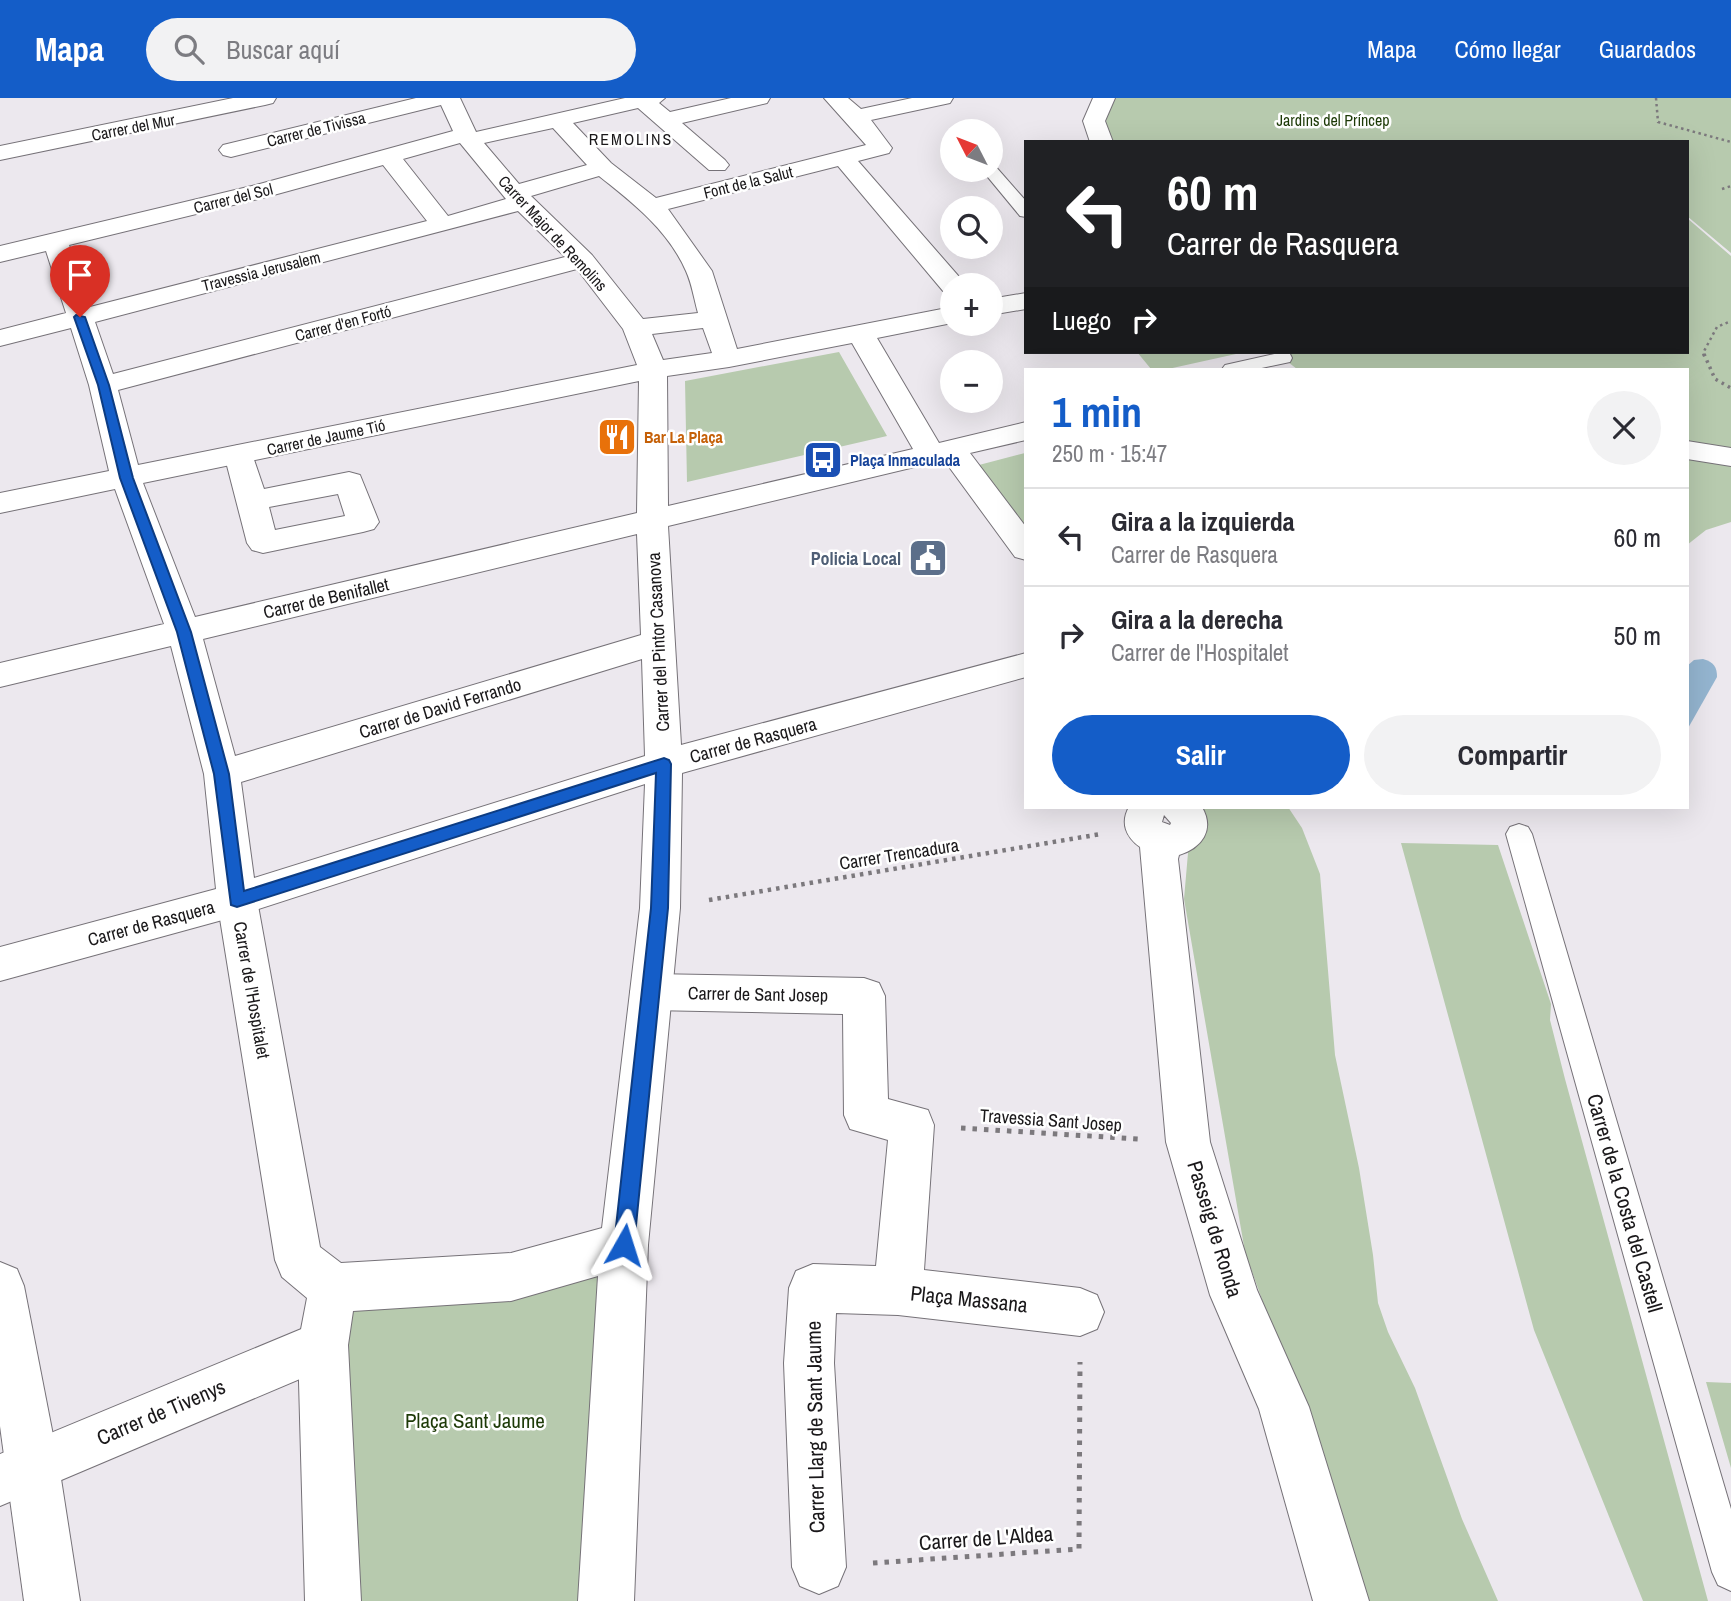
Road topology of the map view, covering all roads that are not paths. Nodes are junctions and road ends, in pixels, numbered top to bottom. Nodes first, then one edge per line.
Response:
1 (265, 98) edge
2 (443, 98) edge
3 (449, 98) edge
4 (759, 98) edge
5 (835, 98) edge
6 (942, 98) edge
7 (1104, 98) edge
8 (646, 99) edge
9 (197, 105) edge
10 (856, 117) junction
11 (558, 120) junction
12 (666, 120) junction
13 (467, 138) junction
14 (1101, 140) edge
15 (231, 150) junction
16 (0, 153) edge
17 (389, 157) junction
18 (844, 159) junction
19 (717, 165) dead end
20 (603, 168) junction
21 (1000, 182) edge
22 (262, 191) junction
23 (518, 198) junction
24 (652, 206) junction
25 (1024, 210) edge
26 (443, 225) junction
27 (55, 240) junction
28 (0, 254) edge
29 (583, 260) junction
30 (942, 273) edge
31 (1024, 300) edge
32 (1003, 304) edge
33 (80, 317) junction
34 (940, 317) edge
35 (713, 319) junction
36 (636, 328) junction
37 (860, 333) junction
38 (0, 338) edge
39 (1283, 358) dead end
40 (729, 359) junction
41 (1237, 368) edge
42 (653, 370) junction
43 (103, 385) junction
44 (1024, 431) edge
45 (1689, 450) edge
46 (941, 451) junction
47 (239, 454) junction
48 (1731, 457) edge
49 (127, 478) junction
50 (252, 501) dead end
51 (0, 503) edge
52 (652, 520) junction
53 (1024, 548) edge
54 (184, 632) junction
55 (658, 642) junction
56 (1024, 666) edge
57 (0, 676) edge
58 (664, 764) junction
59 (222, 774) junction
60 (1157, 820) edge
61 (1519, 834) dead end
62 (237, 900) junction
63 (0, 964) edge
64 (651, 992) junction
65 (912, 1125) joint
66 (624, 1245) junction
67 (0, 1286) edge
68 (333, 1288) junction
69 (898, 1291) junction
70 (1080, 1312) road end
71 (323, 1345) junction
72 (17, 1473) edge
73 (819, 1567) road end
74 (1731, 1572) edge
75 (52, 1601) edge
76 (333, 1601) edge
77 (606, 1601) edge
78 (1341, 1601) edge

1 - 9 street, Carrer del Mur
2 - 15 street, Carrer de Tivissa
3 - 13 street, Carrer Major de Remolins
4 - 12 street
5 - 10 street
6 - 10 street
7 - 14 street
8 - 11 street, Carrer del Sol
8 - 12 street
9 - 15 street
9 - 16 street, Carrer del Mur
10 - 18 street, Font de la Salut
11 - 13 street, Carrer del Sol
11 - 20 street
12 - 19 street
13 - 17 street, Carrer del Sol
13 - 23 street, Carrer Major de Remolins
15 - 22 street
17 - 22 street, Carrer del Sol
17 - 26 street
18 - 24 street, Font de la Salut
18 - 30 street
20 - 23 street, Travessia Jerusalem
20 - 24 street
21 - 25 lane
22 - 27 street, Carrer del Sol
23 - 26 street, Travessia Jerusalem
23 - 29 street, Carrer Major de Remolins
24 - 35 street
26 - 33 street, Travessia Jerusalem
27 - 28 street, Carrer del Sol
27 - 33 street, Carrer de l'Hospitalet
29 - 36 street, Carrer Major de Remolins
29 - 43 street, Carrer d'en Fortó
31 - 32 street
33 - 38 street, Travessia Jerusalem
33 - 43 street, Carrer de l'Hospitalet
34 - 37 street
35 - 36 street
35 - 40 street
36 - 42 street, Carrer Major de Remolins
37 - 40 street, Carrer de Jaume Tió
37 - 46 street
39 - 41 lane
40 - 42 street, Carrer de Jaume Tió
42 - 47 street, Carrer de Jaume Tió
42 - 52 street, Carrer del Pintor Casanova
43 - 49 street, Carrer de l'Hospitalet
44 - 46 street, Carrer de Benifallet
45 - 48 street
46 - 52 street, Carrer de Benifallet
46 - 53 street
47 - 49 street, Carrer de Jaume Tió
47 - 50 street
49 - 51 street, Carrer de Jaume Tió
49 - 54 street, Carrer de l'Hospitalet
52 - 54 street, Carrer de Benifallet
52 - 55 street, Carrer del Pintor Casanova
54 - 57 street, Carrer de Benifallet
54 - 59 street, Carrer de l'Hospitalet
55 - 58 street, Carrer del Pintor Casanova
55 - 59 street, Carrer de David Ferrando
56 - 58 street, Carrer de Rasquera
58 - 62 street, Carrer de Rasquera
58 - 64 street, Carrer del Pintor Casanova
59 - 62 street, Carrer de l'Hospitalet
60 - 78 street, Passeig de Ronda
61 - 74 lane, Carrer de la Costa del Castell
62 - 63 street, Carrer de Rasquera
62 - 68 street, Carrer de l'Hospitalet
64 - 65 street, Carrer de Sant Josep
64 - 66 street, Carrer del Pintor Casanova
65 - 69 street, Plaça Massana
66 - 68 street
66 - 77 street
67 - 72 street
68 - 71 street
69 - 70 street, Plaça Massana
69 - 73 street, Carrer Llarg de Sant Jaume
71 - 72 street, Carrer de Tivenys
71 - 76 street
72 - 75 street

